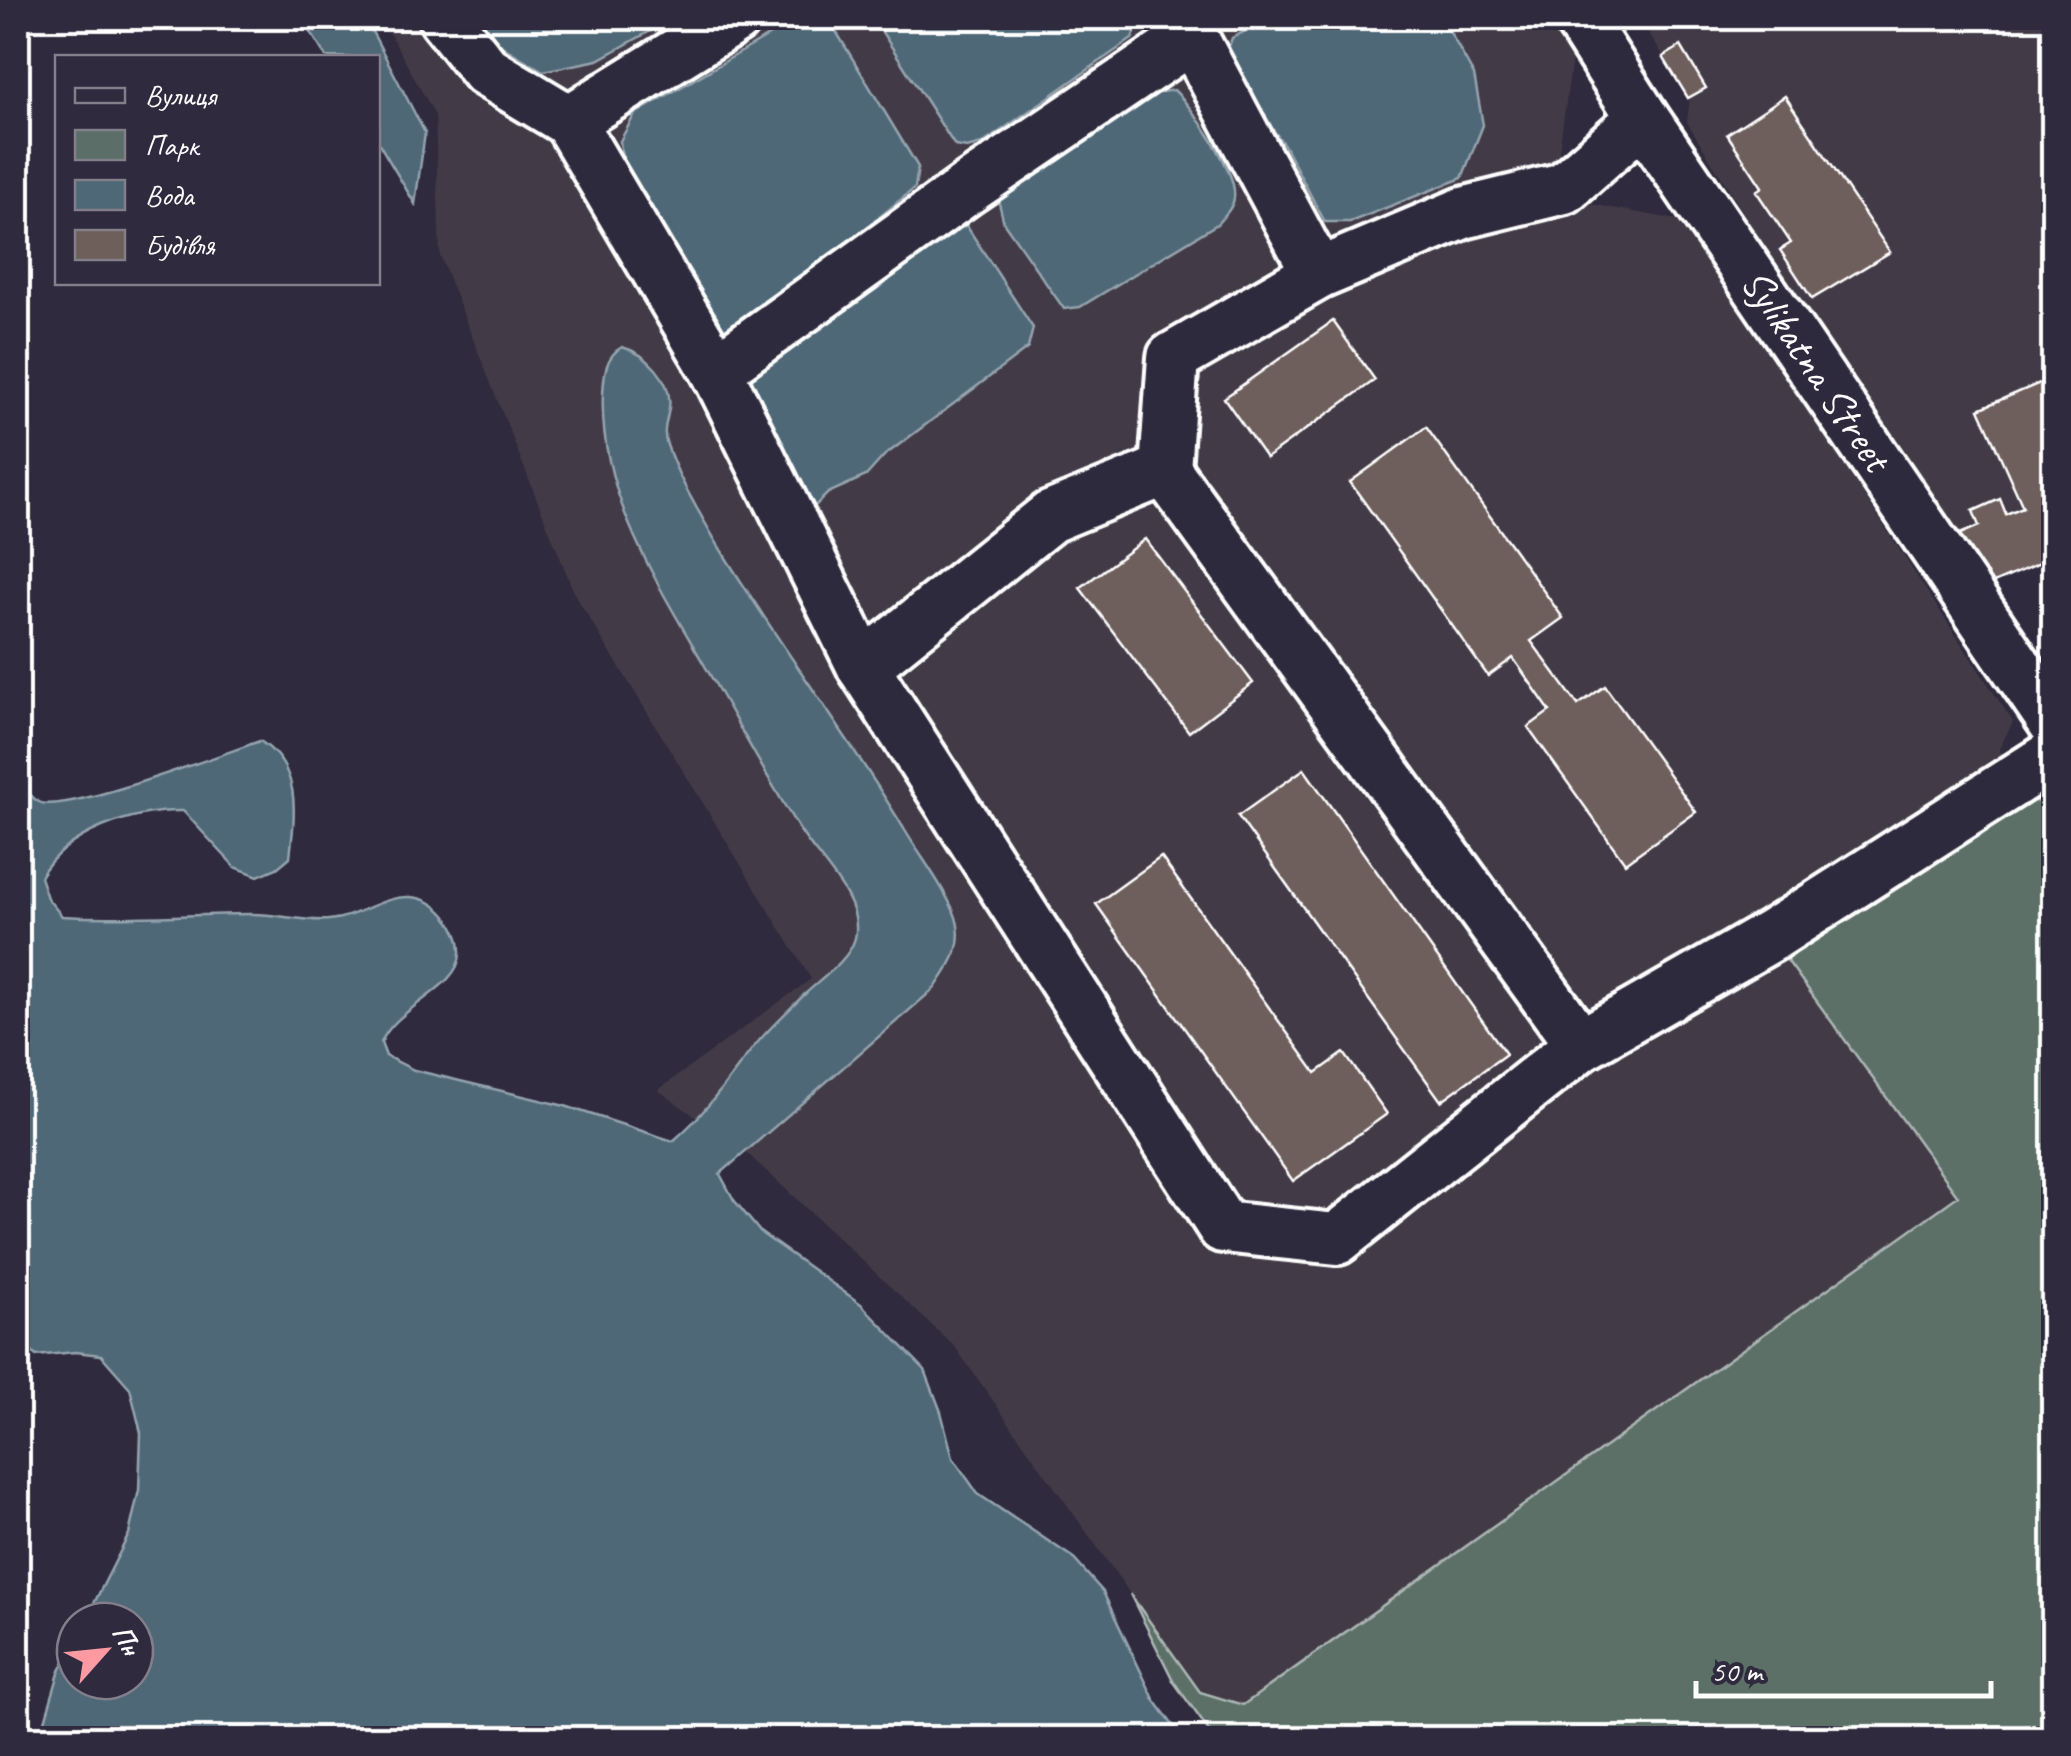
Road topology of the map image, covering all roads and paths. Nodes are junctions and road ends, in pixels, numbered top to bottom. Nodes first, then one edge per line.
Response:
1 (444, 18) edge
2 (735, 18) edge
3 (1579, 18) edge
4 (1184, 27) edge
5 (1643, 118) junction
6 (569, 122) junction
7 (1318, 274) junction
8 (716, 370) junction
9 (1165, 470) junction
10 (2036, 655) edge
11 (863, 667) junction
12 (2054, 722) edge
13 (2054, 755) edge
14 (1581, 1044) junction

1 - 6 street
2 - 6 street
3 - 5 street, Sylikatna Street
4 - 7 street
4 - 8 street
5 - 7 street
5 - 10 street, Sylikatna Street
6 - 8 street
7 - 9 street
8 - 11 street
9 - 11 street
9 - 14 street
10 - 12 street, Sylikatna Street
11 - 14 street
13 - 14 street

